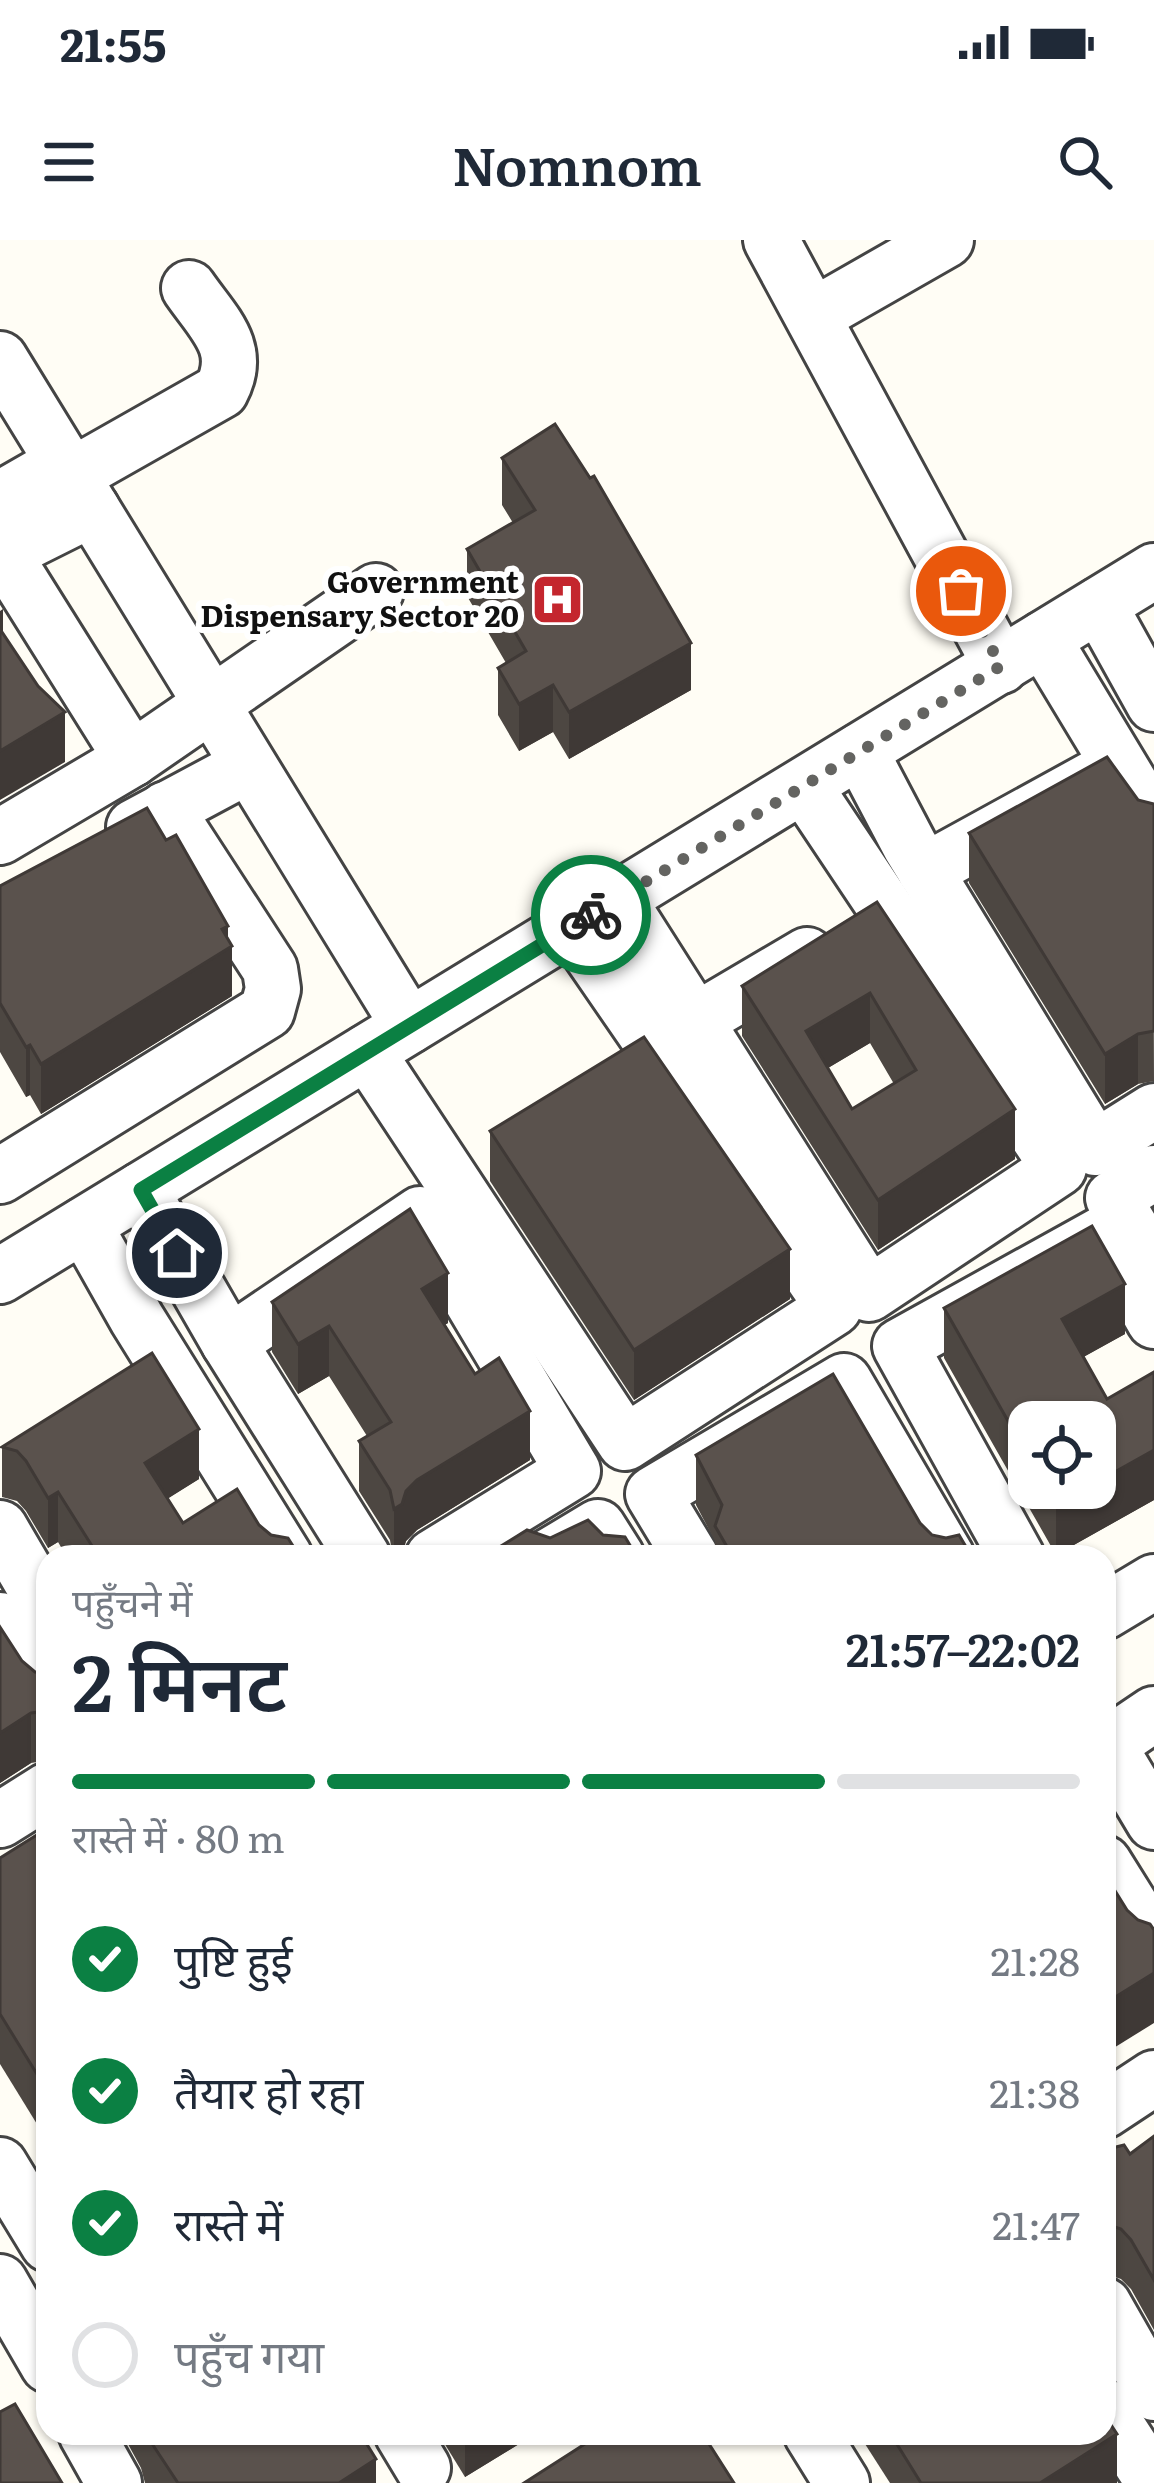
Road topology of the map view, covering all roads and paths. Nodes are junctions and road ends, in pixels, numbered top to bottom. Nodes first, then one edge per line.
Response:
1 (771, 240) edge
2 (946, 240) edge
3 (189, 288) dead end
4 (813, 316) junction
5 (0, 359) edge
6 (75, 483) junction
7 (0, 499) edge
8 (1, 554) edge
9 (1154, 572) edge
10 (376, 590) dead end
11 (1099, 605) junction
12 (1022, 652) junction
13 (1154, 704) edge
14 (212, 706) junction
15 (860, 751) junction
16 (132, 759) junction
17 (1118, 765) junction
18 (248, 766) junction
19 (803, 786) junction
20 (166, 809) junction
21 (1154, 823) edge
22 (0, 837) edge
23 (83, 856) edge
24 (926, 871) junction
25 (618, 899) junction
26 (887, 909) junction
27 (572, 927) junction
28 (695, 1021) junction
29 (388, 1039) junction
30 (1154, 1112) edge
31 (1154, 1173) edge
32 (0, 1176) edge
33 (141, 1190) junction
34 (84, 1225) junction
35 (1154, 1265) edge
36 (0, 1276) edge
37 (1154, 1321) edge
38 (229, 1343) junction
39 (0, 1528) edge
40 (276, 1545) edge
41 (355, 1545) edge
42 (453, 1545) edge
43 (568, 1545) edge
44 (609, 1545) edge
45 (684, 1545) edge
46 (940, 1545) edge
47 (1010, 1545) edge
48 (1154, 1582) edge
49 (36, 1590) edge
50 (1116, 1605) edge
51 (0, 1620) edge
52 (36, 1675) edge
53 (1154, 1714) edge
54 (1116, 1740) edge
55 (1116, 1758) edge
56 (36, 1798) edge
57 (0, 1820) edge
58 (1154, 1822) edge
59 (1116, 1883) edge
60 (1154, 1943) edge
61 (1154, 2078) edge
62 (1116, 2103) edge
63 (0, 2165) edge
64 (36, 2227) edge
65 (36, 2256) edge
66 (0, 2282) edge
67 (1116, 2326) edge
68 (36, 2344) edge
69 (1154, 2393) edge
70 (1116, 2425) edge
71 (93, 2445) edge
72 (818, 2445) edge
73 (114, 2483) edge
74 (842, 2483) edge
75 (1154, 2483) edge

1 - 4 street
2 - 4 street
3 - 6 street
4 - 12 street
5 - 6 street
6 - 7 street
6 - 8 street
6 - 14 street
8 - 16 street
9 - 11 street
10 - 14 street
11 - 12 street
11 - 13 street
12 - 15 street
12 - 17 street
14 - 16 street
14 - 18 street
15 - 19 street
15 - 24 street
16 - 22 street
17 - 21 street
17 - 24 street
18 - 20 street
18 - 29 street
19 - 25 street
19 - 26 street
20 - 23 street
20 - 32 street
24 - 30 street
25 - 27 street
25 - 28 street
26 - 28 street
26 - 28 street
27 - 29 street
27 - 29 street
29 - 33 street
31 - 35 street
33 - 34 street
33 - 38 street
34 - 36 street
34 - 40 street
37 - 47 street
38 - 41 street
38 - 42 street
39 - 49 street
43 - 44 street
45 - 46 street
48 - 50 street
51 - 52 street
53 - 54 street
55 - 58 street
56 - 57 street
59 - 60 street
61 - 62 street
63 - 64 street
65 - 66 street
66 - 68 street
67 - 69 street
70 - 75 street
71 - 73 street
72 - 74 street

